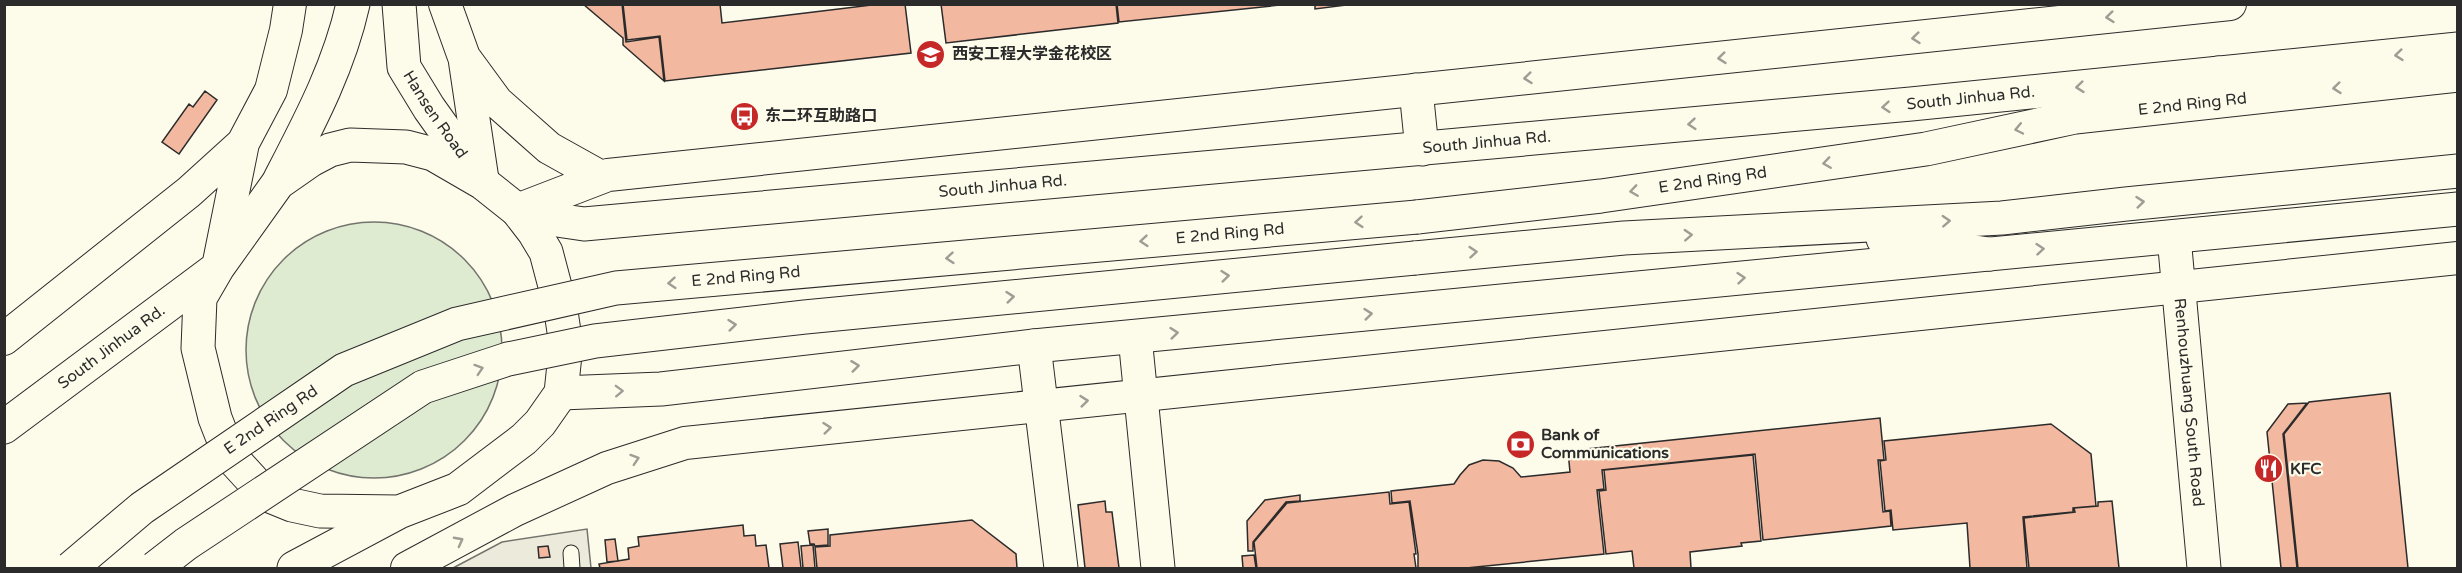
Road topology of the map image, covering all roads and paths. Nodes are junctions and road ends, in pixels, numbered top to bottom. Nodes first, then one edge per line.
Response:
1 (290, 4) edge
2 (353, 4) edge
3 (399, 4) edge
4 (445, 4) edge
5 (2230, 4) edge
6 (2457, 49) edge
7 (464, 57) junction
8 (2218, 73) junction
9 (2457, 75) edge
10 (1416, 90) junction
11 (2075, 117) junction
12 (243, 143) junction
13 (1422, 149) junction
14 (2457, 171) edge
15 (601, 177) junction
16 (278, 183) junction
17 (483, 183) junction
18 (2457, 209) edge
19 (517, 210) junction
20 (1813, 228) junction
21 (2174, 237) junction
22 (1989, 254) junction
23 (2457, 258) edge
24 (218, 267) junction
25 (2178, 287) junction
26 (1135, 337) junction
27 (4, 339) edge
28 (1034, 346) junction
29 (561, 393) junction
30 (1141, 395) junction
31 (1041, 406) junction
32 (4, 427) edge
33 (399, 512) junction
34 (571, 553) dead end
35 (299, 566) edge
36 (71, 568) edge
37 (155, 568) edge
38 (407, 568) edge
39 (572, 568) edge
40 (1061, 568) edge
41 (1158, 568) edge
42 (2204, 568) edge

1 - 12 street
2 - 16 main road
3 - 17 main road, Hansen Road
4 - 7 street
5 -> 10 street
6 -> 8 main road, South Jinhua Rd.
7 - 15 street
7 - 17 street
8 - 11 main road
8 -> 13 main road, South Jinhua Rd.
9 -> 11 main road, E 2nd Ring Rd
10 - 13 main road
10 - 15 street
11 -> 36 main road, E 2nd Ring Rd, bridge
12 - 24 street
12 - 27 street
13 - 19 main road, South Jinhua Rd.
20 -> 14 main road
15 - 19 street
16 - 17 main road
16 - 24 main road
17 - 19 main road
18 - 21 main road
19 - 29 main road
20 - 22 main road
37 -> 20 main road, bridge
22 -> 21 main road
21 - 25 main road, Renhouzhuang South Road
26 -> 22 main road
23 - 25 street
24 - 32 main road, South Jinhua Rd.
24 - 33 main road
25 - 30 street
25 - 42 main road, Renhouzhuang South Road
26 - 28 main road
26 - 30 main road
29 -> 28 main road
28 - 31 main road
29 - 33 main road
31 -> 30 street
30 - 41 main road
38 -> 31 street
31 - 40 main road
33 - 35 main road
34 - 39 lane

